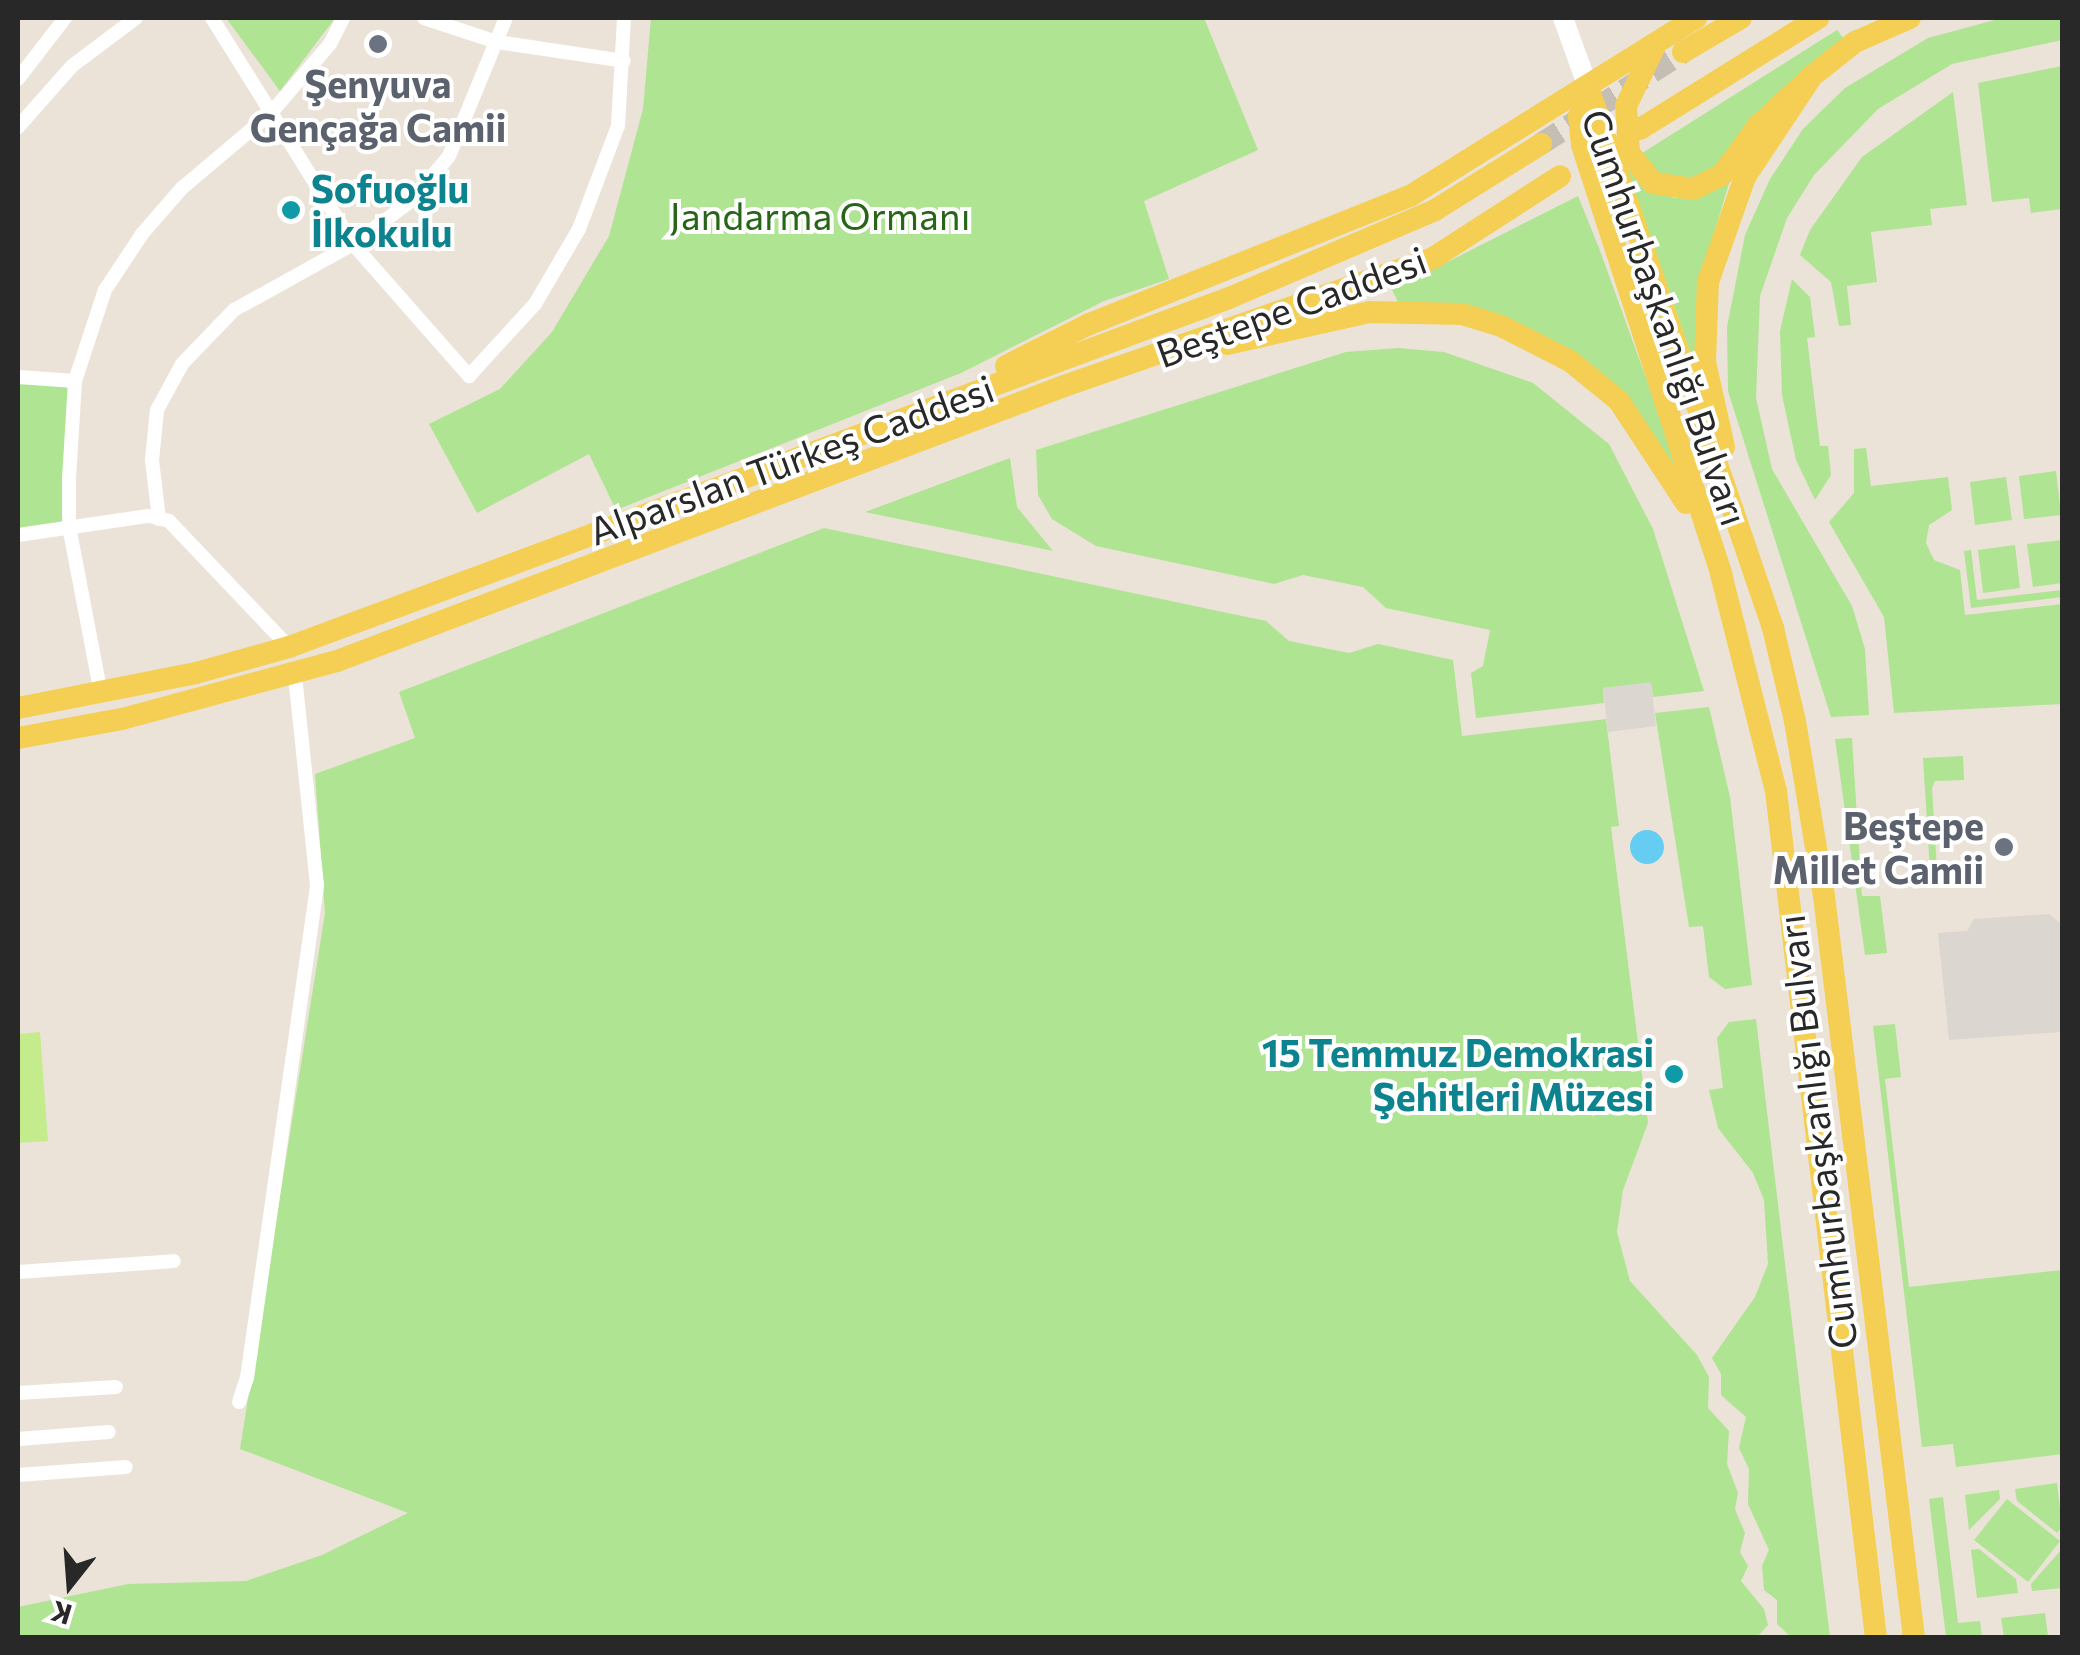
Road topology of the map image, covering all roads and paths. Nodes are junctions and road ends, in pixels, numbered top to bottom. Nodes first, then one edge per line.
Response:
1 (65, 18) edge
2 (136, 18) edge
3 (212, 18) edge
4 (343, 18) edge
5 (424, 18) edge
6 (506, 18) edge
7 (624, 18) edge
8 (1563, 18) edge
9 (1696, 18) edge
10 (1741, 18) edge
11 (1818, 18) edge
12 (1910, 18) edge
13 (1658, 41) junction
14 (497, 42) junction
15 (1683, 52) tunnel mouth
16 (624, 62) junction
17 (1812, 76) junction
18 (18, 77) edge
19 (1588, 87) junction
20 (270, 113) junction
21 (18, 127) edge
22 (1640, 129) dead end
23 (1541, 144) tunnel mouth
24 (1560, 176) dead end
25 (353, 244) junction
26 (18, 377) edge
27 (76, 381) junction
28 (1064, 386) junction
29 (928, 408) junction
30 (158, 519) junction
31 (69, 526) junction
32 (18, 534) edge
33 (1720, 574) junction
34 (1774, 628) junction
35 (289, 647) junction
36 (296, 674) junction
37 (101, 694) junction
38 (18, 708) edge
39 (18, 738) edge
40 (174, 1261) dead end
41 (18, 1272) edge
42 (116, 1387) dead end
43 (18, 1394) edge
44 (239, 1402) dead end
45 (108, 1432) dead end
46 (18, 1439) edge
47 (126, 1468) dead end
48 (18, 1475) edge
49 (1876, 1638) edge
50 (1914, 1638) edge

1 - 18 street
2 - 21 street
3 - 20 street
4 - 20 street
5 - 14 street
6 - 14 street
7 - 16 street
8 - 19 main road
9 - 13 main road
10 - 15 main road
11 - 22 main road
12 - 17 main road
13 - 17 main road
13 - 19 main road
14 - 16 street
14 - 25 street
16 - 25 street
17 - 34 main road
19 - 29 main road
19 - 33 main road, Cumhurbaşkanlığı Bulvarı
19 - 34 main road, Cumhurbaşkanlığı Bulvarı
20 - 25 street
20 - 27 street
23 - 29 main road, Alparslan Türkeş Caddesi
24 - 28 main road, Beştepe Caddesi
25 - 30 street
26 - 27 street
27 - 31 street
28 - 33 main road
28 - 36 main road, Alparslan Türkeş Caddesi
29 - 35 main road, Alparslan Türkeş Caddesi
30 - 31 street
30 - 35 street
31 - 32 street
31 - 37 street
33 - 49 main road, Cumhurbaşkanlığı Bulvarı
34 - 50 main road, Cumhurbaşkanlığı Bulvarı
35 - 37 main road, Alparslan Türkeş Caddesi
36 - 39 main road, Alparslan Türkeş Caddesi
36 - 44 street
37 - 38 main road, Alparslan Türkeş Caddesi
40 - 41 street
42 - 43 street
45 - 46 street
47 - 48 street

